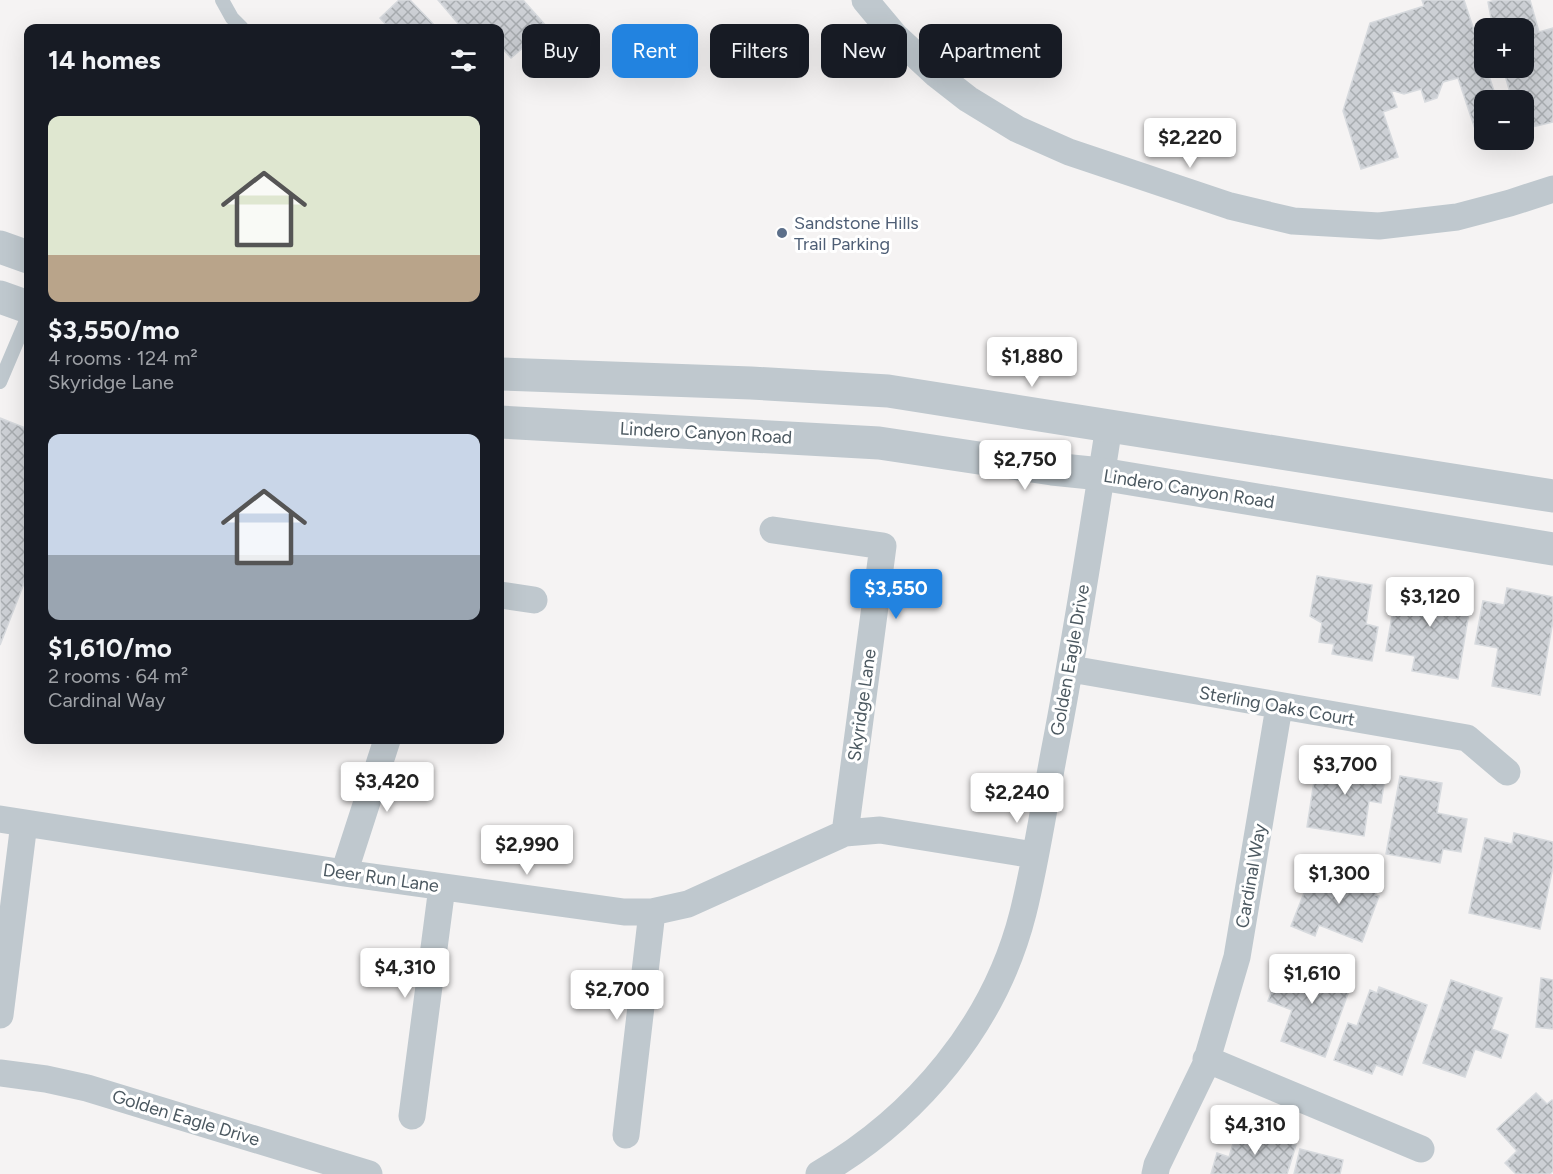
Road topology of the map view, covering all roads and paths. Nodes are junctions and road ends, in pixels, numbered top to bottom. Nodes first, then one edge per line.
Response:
1 (222, 0) edge
2 (865, 0) edge
3 (238, 24) edge
4 (1553, 189) edge
5 (0, 247) edge
6 (24, 256) edge
7 (0, 297) edge
8 (24, 306) edge
9 (24, 325) edge
10 (504, 374) edge
11 (0, 382) edge
12 (504, 422) edge
13 (1109, 426) junction
14 (1101, 474) junction
15 (1553, 496) edge
16 (773, 530) dead end
17 (1553, 549) edge
18 (504, 596) edge
19 (534, 600) dead end
20 (1071, 669) junction
21 (1280, 706) junction
22 (386, 744) edge
23 (1507, 772) dead end
24 (12, 821) edge
25 (845, 833) junction
26 (1034, 855) junction
27 (344, 873) junction
28 (442, 887) junction
29 (652, 912) junction
30 (1, 1003) edge
31 (1206, 1059) junction
32 (0, 1073) edge
33 (412, 1116) dead end
34 (626, 1135) dead end
35 (1421, 1149) dead end
36 (369, 1174) edge
37 (819, 1174) edge
38 (1155, 1174) edge

1 - 3 lane
2 - 4 street
5 - 6 street
7 - 8 street
9 - 11 lane
10 - 13 street
12 - 14 street, Lindero Canyon Road
13 - 14 street, Golden Eagle Drive
13 - 15 street
14 - 17 street, Lindero Canyon Road
14 - 20 street, Golden Eagle Drive
16 - 25 street, Skyridge Lane
18 - 19 street
20 - 21 street, Sterling Oaks Court
20 - 26 street, Golden Eagle Drive
21 - 23 street, Sterling Oaks Court
21 - 31 street, Cardinal Way
22 - 27 street
24 - 27 street, Deer Run Lane
24 - 30 street
25 - 26 street, Deer Run Lane
25 - 29 street, Deer Run Lane
26 - 37 street, Golden Eagle Drive
27 - 28 street, Deer Run Lane
28 - 29 street, Deer Run Lane
28 - 33 street
29 - 34 street
31 - 35 street
31 - 38 street, Cardinal Way
32 - 36 street, Golden Eagle Drive

